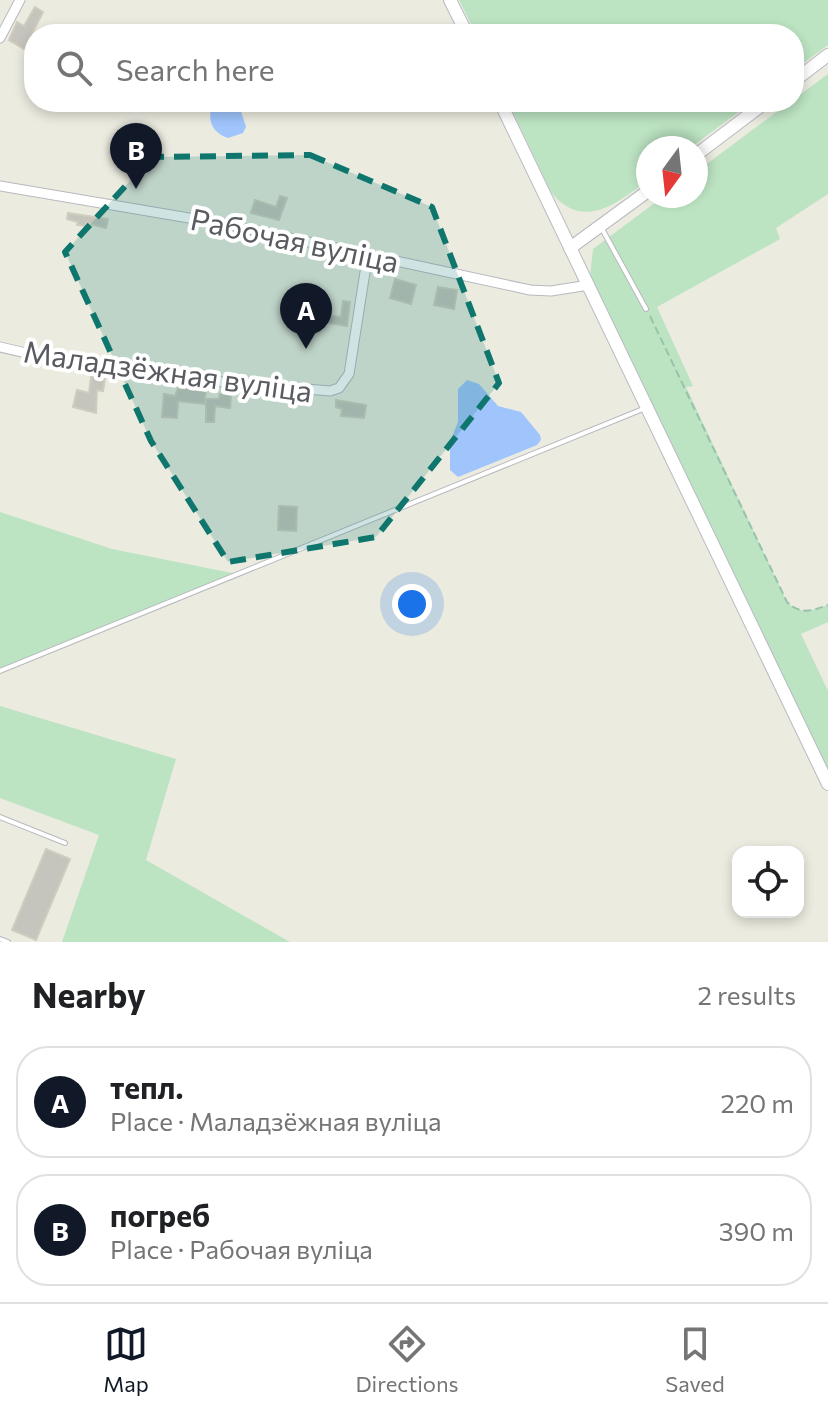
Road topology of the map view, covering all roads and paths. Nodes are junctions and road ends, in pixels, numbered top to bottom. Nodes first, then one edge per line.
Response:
1 (20, 0) edge
2 (450, 0) edge
3 (462, 24) edge
4 (0, 38) edge
5 (828, 55) edge
6 (804, 73) edge
7 (505, 112) edge
8 (753, 112) edge
9 (708, 146) edge
10 (0, 186) edge
11 (636, 200) edge
12 (601, 227) junction
13 (570, 248) junction
14 (368, 253) junction
15 (589, 285) junction
16 (646, 309) joint
17 (0, 347) edge
18 (645, 408) junction
19 (828, 605) edge
20 (0, 671) edge
21 (828, 784) edge
22 (0, 817) edge
23 (65, 843) dead end
24 (0, 939) edge
25 (8, 942) edge

1 - 4 street
2 - 3 main road
5 - 6 main road
7 - 13 main road
8 - 9 main road
10 - 14 street, Рабочая вуліца
11 - 12 main road
12 - 13 main road
12 - 16 lane
13 - 15 main road
14 - 15 street, Рабочая вуліца
14 - 17 street, Маладзёжная вуліца
15 - 18 main road
16 - 19 path
18 - 20 lane
18 - 21 main road
22 - 23 lane
24 - 25 lane

